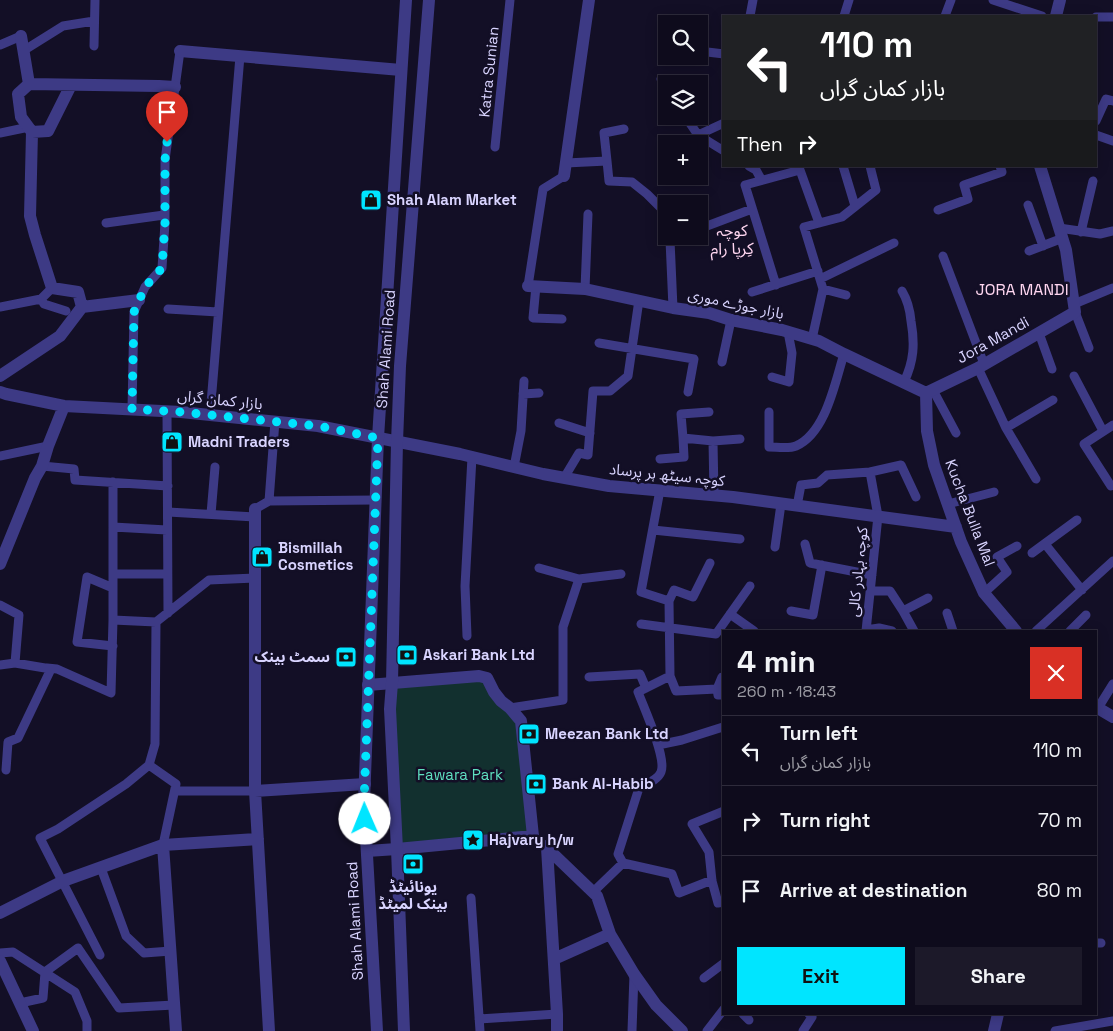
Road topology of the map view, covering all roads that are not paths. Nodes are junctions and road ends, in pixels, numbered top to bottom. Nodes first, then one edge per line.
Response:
1 (95, 0) edge
2 (406, 0) edge
3 (429, 0) edge
4 (510, 0) edge
5 (589, 0) edge
6 (753, 0) edge
7 (849, 0) edge
8 (950, 0) edge
9 (1060, 0) edge
10 (1000, 1) edge
11 (750, 15) edge
12 (844, 15) edge
13 (945, 15) edge
14 (1039, 15) edge
15 (1056, 15) edge
16 (1097, 17) edge
17 (1113, 17) edge
18 (94, 21) junction
19 (21, 36) joint
20 (0, 45) edge
21 (94, 46) dead end
22 (23, 51) junction
23 (180, 51) joint
24 (708, 53) edge
25 (722, 54) edge
26 (240, 56) junction
27 (401, 70) junction
28 (29, 84) junction
29 (71, 85) junction
30 (175, 87) junction
31 (1113, 101) edge
32 (1097, 119) edge
33 (722, 124) edge
34 (691, 125) edge
35 (624, 129) dead end
36 (30, 130) junction
37 (0, 132) edge
38 (1097, 134) edge
39 (698, 135) joint
40 (1113, 140) edge
41 (708, 141) edge
42 (495, 147) dead end
43 (722, 150) edge
44 (607, 161) junction
45 (566, 163) junction
46 (751, 167) edge
47 (843, 167) edge
48 (870, 167) edge
49 (1000, 167) edge
50 (1040, 167) edge
51 (564, 176) joint
52 (762, 180) junction
53 (1093, 181) dead end
54 (658, 205) edge
55 (1028, 205) dead end
56 (855, 206) junction
57 (752, 209) junction
58 (938, 210) dead end
59 (588, 214) dead end
60 (164, 215) junction
61 (106, 223) dead end
62 (820, 223) junction
63 (708, 226) edge
64 (1113, 231) edge
65 (1081, 232) junction
66 (1061, 233) junction
67 (894, 243) dead end
68 (670, 245) edge
69 (1043, 246) junction
70 (1029, 251) dead end
71 (943, 256) dead end
72 (820, 280) junction
73 (776, 284) junction
74 (532, 286) junction
75 (52, 288) junction
76 (1113, 288) edge
77 (585, 289) junction
78 (902, 291) dead end
79 (752, 292) dead end
80 (846, 295) dead end
81 (41, 298) junction
82 (139, 300) junction
83 (639, 300) junction
84 (0, 307) edge
85 (82, 307) junction
86 (673, 308) junction
87 (1074, 308) junction
88 (168, 309) dead end
89 (66, 311) dead end
90 (218, 312) junction
91 (562, 319) dead end
92 (731, 320) junction
93 (788, 332) junction
94 (1039, 333) junction
95 (812, 339) junction
96 (599, 343) dead end
97 (1089, 348) dead end
98 (632, 349) junction
99 (844, 354) junction
100 (722, 362) dead end
101 (981, 366) junction
102 (1052, 369) dead end
103 (0, 376) edge
104 (1074, 376) dead end
105 (772, 377) dead end
106 (524, 381) dead end
107 (904, 382) junction
108 (930, 391) junction
109 (0, 392) edge
110 (688, 392) dead end
111 (539, 393) dead end
112 (523, 394) junction
113 (1053, 400) dead end
114 (64, 406) junction
115 (132, 409) junction
116 (167, 411) junction
117 (709, 412) dead end
118 (768, 412) dead end
119 (210, 415) junction
120 (275, 421) junction
121 (559, 423) dead end
122 (1113, 425) edge
123 (1006, 428) junction
124 (1103, 431) junction
125 (590, 433) junction
126 (956, 433) dead end
127 (378, 438) junction
128 (682, 438) junction
129 (740, 439) dead end
130 (713, 440) junction
131 (397, 442) junction
132 (48, 446) junction
133 (0, 456) edge
134 (472, 457) junction
135 (660, 459) dead end
136 (42, 466) junction
137 (215, 467) dead end
138 (514, 467) junction
139 (870, 472) junction
140 (564, 478) junction
141 (1036, 479) dead end
142 (113, 482) junction
143 (168, 486) junction
144 (1111, 486) dead end
145 (660, 490) junction
146 (994, 492) dead end
147 (714, 496) junction
148 (916, 497) dead end
149 (375, 500) junction
150 (269, 501) junction
151 (781, 504) junction
152 (948, 504) junction
153 (798, 506) junction
154 (168, 512) junction
155 (255, 513) junction
156 (211, 514) junction
157 (878, 516) junction
158 (1077, 520) dead end
159 (113, 527) junction
160 (956, 527) junction
161 (168, 530) junction
162 (653, 530) junction
163 (740, 539) dead end
164 (805, 544) dead end
165 (1045, 544) junction
166 (1017, 546) dead end
167 (775, 547) dead end
168 (1032, 553) dead end
169 (1113, 561) edge
170 (710, 563) dead end
171 (0, 564) edge
172 (822, 565) junction
173 (539, 568) dead end
174 (113, 574) junction
175 (167, 574) junction
176 (622, 574) dead end
177 (872, 575) junction
178 (255, 578) junction
179 (579, 579) junction
180 (750, 586) dead end
181 (113, 588) junction
182 (1082, 590) junction
183 (870, 591) junction
184 (984, 593) junction
185 (928, 598) dead end
186 (669, 600) junction
187 (0, 605) edge
188 (791, 611) dead end
189 (903, 611) junction
190 (168, 613) junction
191 (947, 613) dead end
192 (730, 614) junction
193 (1086, 615) dead end
194 (113, 620) junction
195 (156, 622) junction
196 (641, 624) dead end
197 (669, 628) junction
198 (753, 630) edge
199 (866, 630) edge
200 (870, 630) edge
201 (888, 630) edge
202 (913, 630) edge
203 (953, 630) edge
204 (1015, 630) edge
205 (1037, 630) edge
206 (1071, 630) edge
207 (467, 636) dead end
208 (113, 646) junction
209 (15, 664) junction
210 (0, 665) edge
211 (47, 668) junction
212 (670, 676) junction
213 (722, 677) edge
214 (589, 678) dead end
215 (392, 683) junction
216 (1113, 684) edge
217 (368, 685) junction
218 (646, 688) junction
219 (720, 692) edge
220 (510, 708) junction
221 (1097, 708) edge
222 (1113, 717) edge
223 (722, 727) edge
224 (0, 736) edge
225 (8, 742) junction
226 (658, 745) junction
227 (149, 764) junction
228 (6, 770) dead end
229 (365, 784) junction
230 (175, 791) junction
231 (255, 791) junction
232 (722, 812) edge
233 (533, 836) junction
234 (258, 839) junction
235 (163, 845) junction
236 (547, 848) junction
237 (397, 849) junction
238 (367, 851) junction
239 (623, 863) junction
240 (102, 868) junction
241 (712, 880) junction
242 (63, 881) junction
243 (593, 892) junction
244 (471, 898) dead end
245 (722, 902) edge
246 (0, 913) edge
247 (610, 934) junction
248 (171, 951) junction
249 (0, 953) edge
250 (100, 955) dead end
251 (554, 959) junction
252 (0, 961) edge
253 (722, 964) edge
254 (45, 972) junction
255 (634, 974) junction
256 (704, 978) dead end
257 (20, 1003) junction
258 (174, 1005) junction
259 (722, 1012) edge
260 (557, 1014) junction
261 (810, 1015) edge
262 (998, 1015) edge
263 (479, 1019) junction
264 (1113, 1022) edge
265 (33, 1031) edge
266 (87, 1031) edge
267 (176, 1031) edge
268 (269, 1031) edge
269 (377, 1031) edge
270 (404, 1031) edge
271 (480, 1031) edge
272 (557, 1031) edge
273 (632, 1031) edge
274 (682, 1031) edge
275 (707, 1031) edge
276 (803, 1031) edge
277 (998, 1031) edge
278 (1055, 1031) edge

1 - 18 lane
2 - 27 street, Shah Alami Road
3 - 131 street, Shah Alami Road
4 - 42 lane, Katra Sunian
5 - 45 street
6 - 11 lane
7 - 12 lane
8 - 13 lane
9 - 15 street
10 - 14 lane
16 - 17 lane
18 - 21 lane
18 - 22 lane
19 - 20 lane
19 - 22 street
22 - 28 street
23 - 26 street
23 - 30 lane
24 - 25 lane
26 - 27 street
26 - 90 lane
27 - 127 street, Shah Alami Road
28 - 29 street
28 - 36 street
29 - 30 street
29 - 36 street
30 - 60 lane
31 - 32 lane
33 - 39 lane
34 - 39 lane
35 - 44 lane
36 - 37 lane
36 - 75 street
38 - 40 lane
41 - 43 lane
44 - 45 lane
44 - 54 lane
45 - 51 street
46 - 52 lane
47 - 56 lane
48 - 56 lane
49 - 58 lane
50 - 66 street
51 - 74 lane
52 - 57 lane
52 - 62 lane
53 - 65 lane
55 - 69 lane
56 - 62 lane
57 - 63 lane
57 - 73 lane
59 - 77 lane
60 - 61 lane
60 - 82 lane
62 - 72 lane
64 - 65 lane
65 - 66 lane
66 - 69 lane
66 - 87 street
67 - 72 lane
68 - 86 lane
69 - 70 lane
71 - 101 lane
72 - 73 lane
72 - 80 lane
72 - 95 lane
73 - 79 lane
74 - 77 street, بازار جوڑے موری
74 - 91 lane
75 - 81 lane
75 - 85 street
76 - 87 lane
77 - 83 street, بازار جوڑے موری
78 - 107 lane
81 - 84 lane
81 - 89 lane
82 - 85 street
82 - 115 lane
83 - 86 street, بازار جوڑے موری
83 - 98 lane
85 - 103 street
86 - 92 street, بازار جوڑے موری
87 - 94 street, Jora Mandi
87 - 97 lane
88 - 90 lane
90 - 119 lane
92 - 93 street, بازار جوڑے موری
92 - 100 lane
93 - 95 street, بازار جوڑے موری
93 - 105 lane
94 - 101 street, Jora Mandi
94 - 102 lane
95 - 99 street, بازار جوڑے موری
96 - 98 lane
98 - 110 lane
98 - 125 lane
99 - 107 street, بازار جوڑے موری
99 - 118 lane
101 - 108 street, Jora Mandi
101 - 123 lane
104 - 124 lane
106 - 112 lane
107 - 108 street, بازار جوڑے موری
108 - 126 lane
108 - 152 street, Kucha Bulla Mal
109 - 114 street, بازار کمان گراں
111 - 112 lane
112 - 138 lane
113 - 123 lane
114 - 115 street, بازار کمان گراں
114 - 132 street
115 - 116 street, بازار کمان گراں
116 - 119 street, بازار کمان گراں
116 - 143 lane
117 - 128 lane
119 - 120 street, بازار کمان گراں
120 - 127 street, بازار کمان گراں
120 - 150 lane
121 - 125 lane
122 - 124 lane
123 - 141 lane
124 - 144 lane
125 - 140 lane
127 - 131 street, کوچہ سیٹھ ہر پرساد
127 - 149 street, Shah Alami Road
128 - 130 lane
128 - 135 lane
129 - 130 lane
130 - 147 lane
131 - 134 street, کوچہ سیٹھ ہر پرساد
131 - 215 street, Shah Alami Road
132 - 133 lane
132 - 136 street
134 - 138 street, کوچہ سیٹھ ہر پرساد
134 - 207 lane
136 - 142 lane
136 - 171 street
137 - 156 lane
138 - 140 street, کوچہ سیٹھ ہر پرساد
139 - 148 lane
139 - 153 lane
139 - 157 lane, کوچہ بہادر کالی
140 - 145 street, کوچہ سیٹھ ہر پرساد
142 - 143 lane
142 - 159 lane
143 - 154 lane
145 - 147 street, کوچہ سیٹھ ہر پرساد
145 - 162 lane
146 - 152 lane
147 - 151 street, کوچہ سیٹھ ہر پرساد
149 - 150 lane
149 - 217 street, Shah Alami Road
150 - 155 lane
151 - 153 street, کوچہ سیٹھ ہر پرساد
151 - 167 lane
152 - 160 street, Kucha Bulla Mal
153 - 157 street, کوچہ سیٹھ ہر پرساد
154 - 156 lane
154 - 161 lane
155 - 156 lane
155 - 178 street
157 - 160 street, کوچہ سیٹھ ہر پرساد
157 - 177 lane, کوچہ بہادر کالی
158 - 165 lane
159 - 161 lane
159 - 174 lane
160 - 184 street, Kucha Bulla Mal
161 - 175 lane
162 - 163 lane
162 - 186 lane
164 - 172 lane
165 - 168 lane
165 - 182 lane
166 - 184 lane
169 - 182 lane
170 - 186 lane
172 - 177 lane
172 - 188 lane
173 - 179 lane
174 - 175 lane
174 - 181 lane
175 - 190 lane
176 - 179 lane
177 - 183 lane, کوچہ بہادر کالی
178 - 190 lane
178 - 231 street
179 - 220 lane
180 - 192 lane
181 - 194 lane
181 - 208 lane
182 - 205 lane
183 - 189 lane
183 - 199 lane, کوچہ بہادر کالی
184 - 204 street, Kucha Bulla Mal
185 - 189 lane
186 - 197 lane
187 - 209 lane
189 - 202 lane
190 - 195 lane
191 - 203 lane
192 - 197 lane
192 - 198 lane
193 - 206 lane
194 - 195 lane
194 - 208 lane
195 - 227 lane
196 - 197 lane
197 - 212 lane
200 - 201 lane
208 - 211 lane
209 - 210 lane
209 - 211 lane
211 - 225 lane
212 - 218 lane
212 - 219 lane
213 - 219 lane
214 - 218 lane
215 - 217 street
215 - 220 street
215 - 237 street, Shah Alami Road
216 - 221 lane
217 - 229 street, Shah Alami Road
218 - 226 lane
220 - 233 street
221 - 222 street
223 - 226 lane
224 - 225 lane
225 - 228 lane
226 - 239 lane
227 - 230 lane
227 - 242 lane
229 - 231 street
229 - 238 street, Shah Alami Road
230 - 231 lane
230 - 235 lane
231 - 234 street
232 - 241 lane
233 - 236 street
233 - 237 street
234 - 235 street
234 - 268 street
235 - 240 street
235 - 248 street
236 - 243 street
236 - 251 street
237 - 238 street
237 - 270 street, Shah Alami Road
238 - 269 street, Shah Alami Road
239 - 241 lane
239 - 243 lane
240 - 242 street
240 - 248 lane
241 - 245 lane
242 - 246 street
242 - 250 lane
243 - 247 street
244 - 263 lane
247 - 251 street
247 - 255 street
248 - 258 street
249 - 254 lane
251 - 260 street
252 - 257 street
253 - 256 lane
254 - 257 lane
254 - 258 lane
254 - 266 lane
255 - 273 lane
255 - 274 street
257 - 265 street
258 - 267 street
259 - 275 lane
260 - 263 lane
260 - 272 street
261 - 276 lane
262 - 277 street
263 - 271 lane
264 - 278 lane

